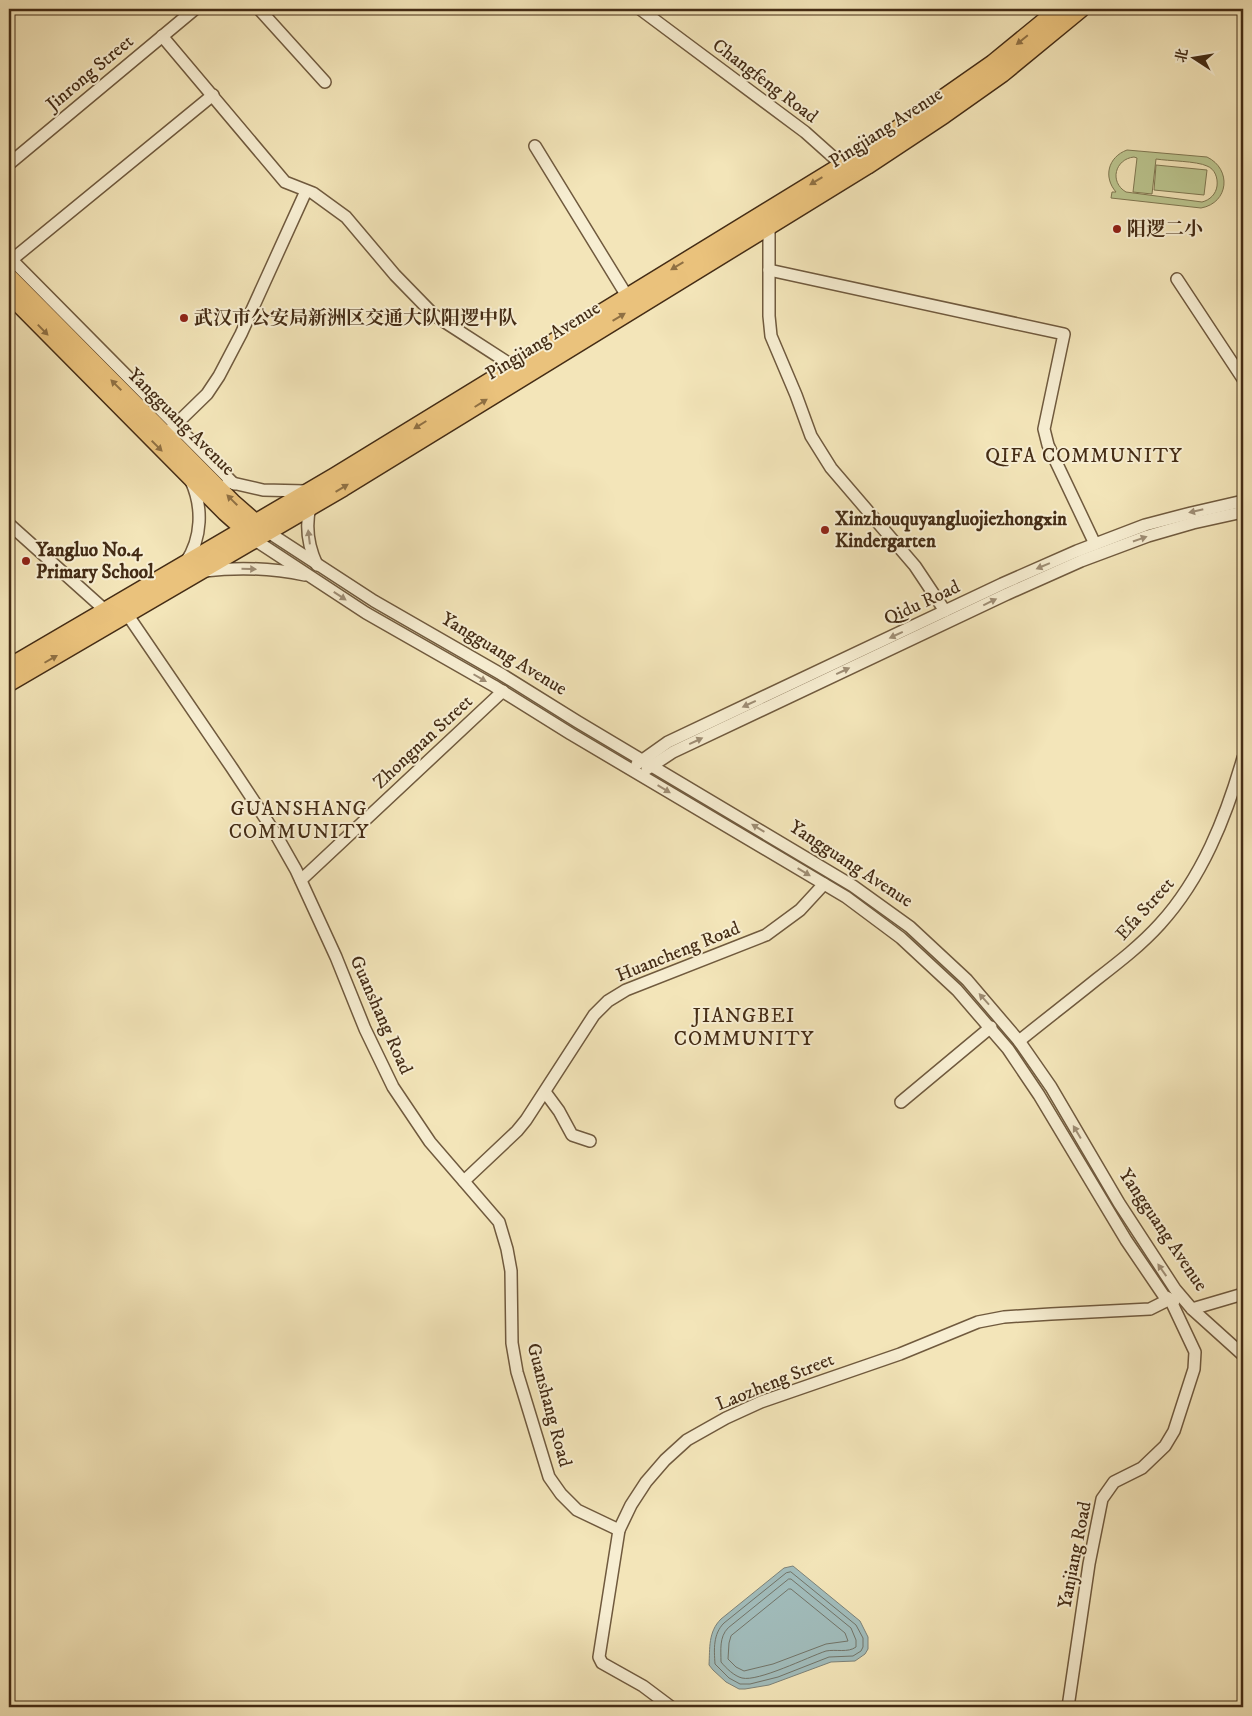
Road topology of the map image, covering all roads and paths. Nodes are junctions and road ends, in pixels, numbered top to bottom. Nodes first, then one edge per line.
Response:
1 (194, 9) edge
2 (260, 9) edge
3 (640, 9) edge
4 (1059, 9) edge
5 (1081, 9) edge
6 (162, 36) junction
7 (325, 82) dead end
8 (213, 95) junction
9 (535, 146) dead end
10 (9, 164) edge
11 (842, 165) junction
12 (306, 190) junction
13 (769, 226) junction
14 (10, 259) edge
15 (769, 270) junction
16 (9, 276) edge
17 (1177, 279) dead end
18 (9, 295) edge
19 (627, 296) junction
20 (513, 366) junction
21 (1243, 379) edge
22 (170, 430) junction
23 (204, 473) junction
24 (190, 478) junction
25 (234, 484) junction
26 (310, 499) junction
27 (1243, 501) edge
28 (1243, 512) edge
29 (9, 524) edge
30 (256, 531) junction
31 (1094, 544) junction
32 (317, 564) junction
33 (184, 565) junction
34 (200, 572) junction
35 (310, 576) junction
36 (106, 611) junction
37 (945, 611) junction
38 (127, 614) junction
39 (9, 667) edge
40 (9, 683) edge
41 (502, 692) junction
42 (1243, 758) edge
43 (647, 763) junction
44 (635, 772) junction
45 (301, 880) junction
46 (824, 884) junction
47 (991, 1027) junction
48 (1019, 1041) junction
49 (545, 1092) junction
50 (901, 1102) dead end
51 (590, 1141) dead end
52 (464, 1181) junction
53 (1243, 1294) edge
54 (1170, 1300) junction
55 (1192, 1309) junction
56 (1243, 1355) edge
57 (619, 1530) junction
58 (671, 1707) edge
59 (1068, 1707) edge

1 - 6 street, Jinrong Street
2 - 7 street
3 - 11 street, Changfeng Road
4 -> 11 highway, Pingjiang Avenue
5 - 13 highway, Pingjiang Avenue
6 - 8 street
6 - 10 street, Jinrong Street
8 - 12 street
8 - 14 street
9 - 19 street
11 -> 19 highway, Pingjiang Avenue
12 - 20 street
12 - 22 street
13 - 15 street
26 -> 13 highway, Pingjiang Avenue
14 - 22 street
15 - 31 street
15 - 37 street
22 -> 16 main road, Yangguang Avenue
17 - 21 street
18 -> 24 main road, Yangguang Avenue
19 - 20 highway, Pingjiang Avenue
20 -> 26 highway, Pingjiang Avenue
22 - 23 main road, Yangguang Avenue
22 - 25 street
23 - 25 street
30 -> 23 main road, Yangguang Avenue
24 - 30 main road, Yangguang Avenue
24 - 33 street
25 - 26 street
26 - 30 highway, Pingjiang Avenue
32 -> 26 street
27 -> 31 street, Qidu Road
43 -> 28 street, Qidu Road
29 - 36 street
30 - 32 street, Yangguang Avenue
30 - 33 highway, Pingjiang Avenue
30 - 34 highway, Pingjiang Avenue
30 - 35 street, Yangguang Avenue
31 -> 37 street, Qidu Road
32 - 43 street, Yangguang Avenue
33 - 36 highway, Pingjiang Avenue
34 -> 35 street
34 - 38 highway, Pingjiang Avenue
35 -> 41 street, Yangguang Avenue
36 - 39 highway, Pingjiang Avenue
37 -> 43 street, Qidu Road
40 -> 38 highway, Pingjiang Avenue
38 - 45 street, Guanshang Road
41 - 44 street, Yangguang Avenue
41 - 45 street, Zhongnan Street
42 - 48 street, Efa Street
43 - 44 street, Qidu Road
48 -> 43 street, Yangguang Avenue
44 -> 46 street, Yangguang Avenue
45 - 52 street, Guanshang Road
46 - 47 street, Yangguang Avenue
46 - 49 street, Huancheng Road
47 - 50 street
47 - 54 street, Yangguang Avenue
55 -> 48 street, Yangguang Avenue
49 - 51 street
49 - 52 street, Huancheng Road
52 - 57 street, Guanshang Road
53 - 55 street
54 - 55 street, Yangguang Avenue
54 - 57 street, Laozheng Street
54 - 59 street, Yanjiang Road
55 - 56 street
57 - 58 street, Laozheng Street

